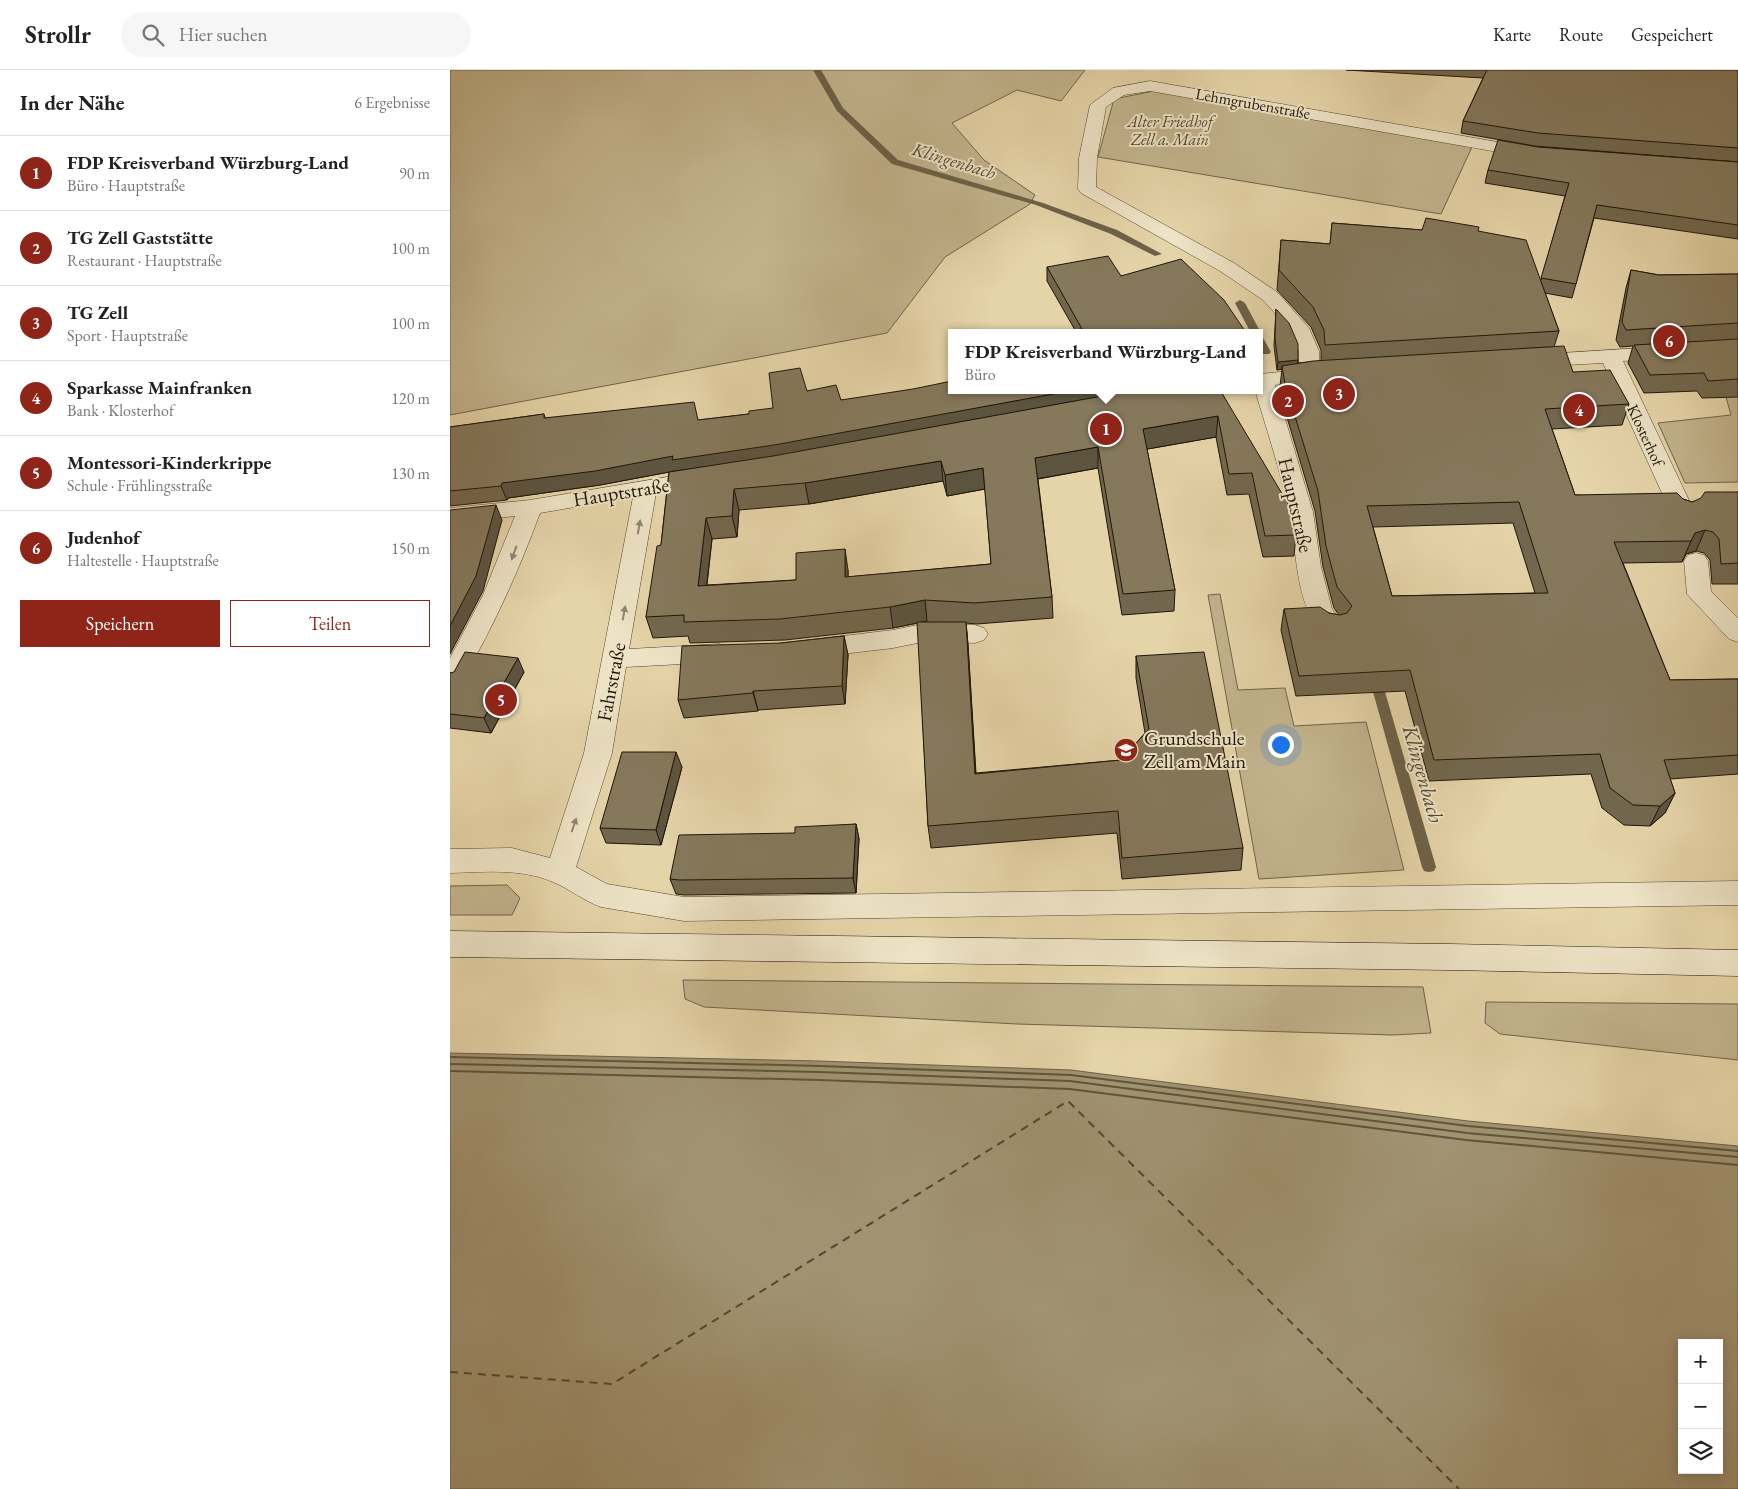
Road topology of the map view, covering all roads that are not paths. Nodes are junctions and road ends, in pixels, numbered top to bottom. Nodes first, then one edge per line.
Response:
1 (1544, 154) edge
2 (1738, 348) edge
3 (1610, 356) junction
4 (1506, 363) edge
5 (1336, 373) edge
6 (1310, 374) junction
7 (1263, 380) edge
8 (1263, 386) edge
9 (720, 476) edge
10 (646, 488) junction
11 (530, 507) junction
12 (1683, 514) edge
13 (450, 516) edge
14 (1696, 562) dead end
15 (1333, 627) edge
16 (1738, 633) edge
17 (975, 634) dead end
18 (785, 651) edge
19 (740, 652) edge
20 (616, 659) junction
21 (450, 679) edge
22 (450, 861) edge
23 (560, 872) junction
24 (1738, 893) edge
25 (453, 944) edge
26 (1738, 963) edge

1 - 6 street, Lehmgrubenstraße
2 - 3 street
3 - 4 street
3 - 12 street, Klosterhof
5 - 6 street, Hauptstraße
6 - 7 street, Hauptstraße
8 - 15 street, Hauptstraße
9 - 10 street, Hauptstraße
10 - 11 street, Hauptstraße
20 -> 10 street, Fahrstraße
11 - 13 street, Hauptstraße
11 -> 21 street
14 - 16 street
17 - 18 street
19 - 20 street
23 -> 20 street, Fahrstraße
22 - 23 street
23 - 24 street
25 - 26 street

